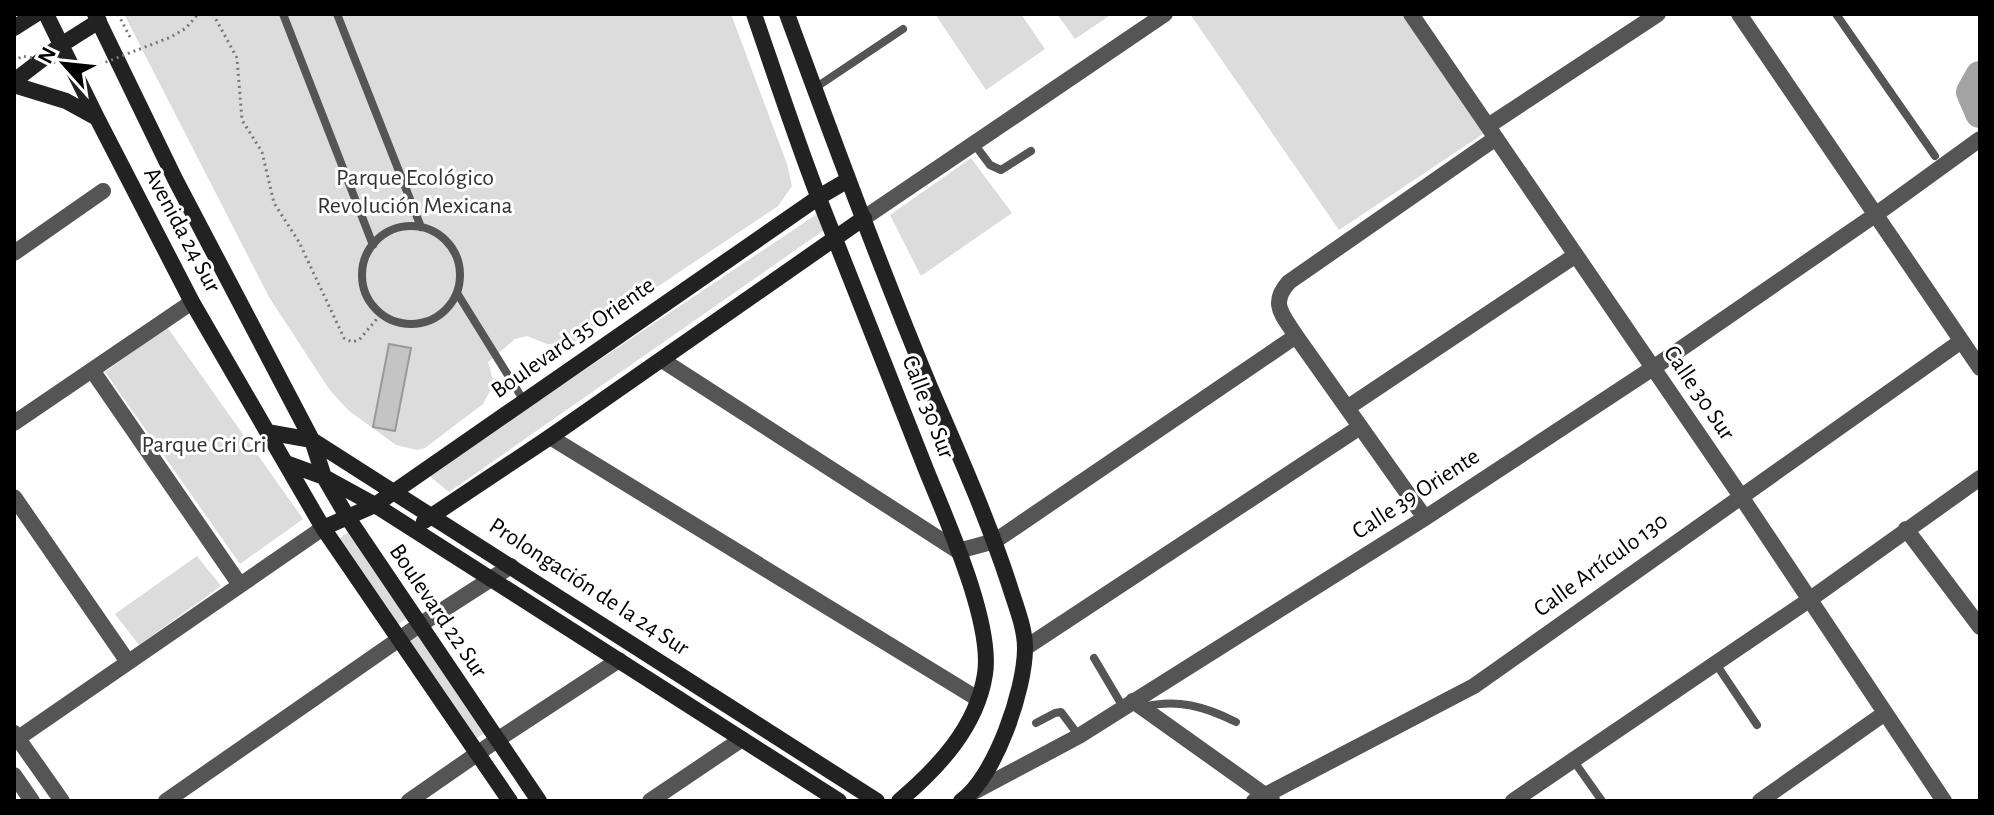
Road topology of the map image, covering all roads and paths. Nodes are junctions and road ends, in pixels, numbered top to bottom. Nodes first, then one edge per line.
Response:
1 (36, 14) edge
2 (46, 14) edge
3 (118, 14) edge
4 (198, 14) edge
5 (213, 14) edge
6 (283, 14) edge
7 (337, 14) edge
8 (754, 14) edge
9 (787, 14) edge
10 (1165, 14) edge
11 (1658, 14) edge
12 (1739, 14) edge
13 (1836, 14) edge
14 (1414, 15) edge
15 (97, 17) edge
16 (14, 28) edge
17 (903, 29) dead end
18 (130, 37) dead end
19 (61, 45) junction
20 (14, 62) edge
21 (14, 83) edge
22 (814, 88) junction
23 (97, 118) junction
24 (1492, 132) junction
25 (1980, 139) edge
26 (975, 145) junction
27 (1031, 151) dead end
28 (1935, 156) dead end
29 (848, 180) junction
30 (103, 191) dead end
31 (819, 197) junction
32 (1875, 215) junction
33 (864, 218) junction
34 (421, 227) junction
35 (835, 236) junction
36 (373, 245) junction
37 (14, 253) edge
38 (1576, 255) junction
39 (457, 293) junction
40 (192, 302) junction
41 (381, 314) junction
42 (1296, 336) junction
43 (1960, 342) junction
44 (662, 360) junction
45 (1653, 368) junction
46 (1980, 368) edge
47 (92, 370) junction
48 (524, 401) junction
49 (1347, 408) junction
50 (14, 423) edge
51 (1360, 427) junction
52 (267, 432) junction
53 (550, 437) junction
54 (312, 440) junction
55 (286, 463) junction
56 (324, 477) junction
57 (1980, 478) edge
58 (395, 492) junction
59 (1740, 495) junction
60 (14, 497) edge
61 (375, 505) junction
62 (432, 515) junction
63 (348, 518) junction
64 (1425, 518) junction
65 (323, 528) junction
66 (414, 529) junction
67 (1906, 529) junction
68 (995, 541) junction
69 (958, 551) junction
70 (511, 566) junction
71 (492, 578) junction
72 (240, 585) junction
73 (1809, 600) junction
74 (418, 626) junction
75 (1980, 627) edge
76 (400, 639) junction
77 (1025, 648) junction
78 (1094, 658) dead end
79 (619, 660) junction
80 (128, 662) junction
81 (1716, 664) junction
82 (978, 699) junction
83 (1133, 705) junction
84 (1885, 713) junction
85 (1236, 722) dead end
86 (1036, 723) dead end
87 (1757, 725) dead end
88 (1079, 736) junction
89 (15, 737) edge
90 (742, 739) junction
91 (497, 740) junction
92 (477, 753) junction
93 (1573, 760) junction
94 (14, 775) edge
95 (965, 798) edge
96 (1264, 798) edge
97 (32, 801) edge
98 (62, 801) edge
99 (166, 801) edge
100 (409, 801) edge
101 (510, 801) edge
102 (539, 801) edge
103 (650, 801) edge
104 (839, 801) edge
105 (877, 801) edge
106 (899, 801) edge
107 (1513, 801) edge
108 (1602, 801) edge
109 (1760, 801) edge
110 (1944, 801) edge

1 - 16 main road
2 - 19 main road, Avenida 24 Sur
3 - 18 path
4 - 20 path, bridge
5 - 41 path
6 - 36 lane
7 - 34 lane
8 - 31 main road, Calle 30 Sur
9 - 22 main road, Calle 30 Sur
10 - 26 street
11 - 24 street
12 - 32 street
13 - 28 lane
14 - 24 street, Calle 30 Sur
15 - 19 main road
15 - 54 main road, Avenida 24 Sur
17 - 22 lane
19 - 21 main road
19 - 23 main road, Avenida 24 Sur
21 - 23 main road
22 - 29 main road, Calle 30 Sur
23 - 40 main road, Avenida 24 Sur
24 - 38 street, Calle 30 Sur
24 - 42 street
25 - 32 street, Calle 39 Oriente
26 - 27 lane
26 - 33 street
29 - 31 main road, Boulevard 35 Oriente
29 - 33 main road, Calle 30 Sur
30 - 37 street
31 - 35 main road, Calle 30 Sur
31 - 48 main road, Boulevard 35 Oriente
32 - 43 street
32 - 45 street, Calle 39 Oriente
33 - 35 main road
33 - 68 main road, Calle 30 Sur
34 - 36 lane
34 - 39 lane
35 - 44 main road
35 - 69 main road, Calle 30 Sur
36 - 41 lane
38 - 45 street, Calle 30 Sur
38 - 49 street
39 - 41 lane
39 - 48 lane
40 - 47 street
40 - 52 main road, Avenida 24 Sur
42 - 49 street
42 - 68 street
43 - 46 street
43 - 59 street, Calle Artículo 130
44 - 53 main road
44 - 69 street
45 - 59 street, Calle 30 Sur
45 - 64 street, Calle 39 Oriente
47 - 50 street
47 - 72 street
48 - 58 main road, Boulevard 35 Oriente
49 - 51 street
51 - 64 street
51 - 77 street
52 - 54 main road, Prolongación de la 24 Sur
52 - 55 main road, Avenida 24 Sur
53 - 62 main road
53 - 82 street
54 - 56 main road, Boulevard 22 Sur
54 - 58 main road, Prolongación de la 24 Sur
55 - 56 main road, Prolongación de la 24 Sur
55 - 65 main road, Boulevard 22 Sur
56 - 61 main road, Prolongación de la 24 Sur
56 - 63 main road, Boulevard 22 Sur
57 - 67 street
58 - 61 main road, Boulevard 35 Oriente
58 - 62 main road, Prolongación de la 24 Sur
59 - 73 street, Calle 30 Sur
59 - 96 street, Calle Artículo 130
60 - 80 street
61 - 63 main road, Boulevard 35 Oriente
61 - 66 main road, Prolongación de la 24 Sur
62 - 66 main road
62 - 70 main road, Prolongación de la 24 Sur
63 - 65 main road, Boulevard 35 Oriente
63 - 74 main road, Boulevard 22 Sur
64 - 83 street, Calle 39 Oriente
65 - 72 street
65 - 76 main road, Boulevard 22 Sur
66 - 71 main road, Prolongación de la 24 Sur
67 - 73 street
67 - 75 street
68 - 69 street
68 - 77 main road, Calle 30 Sur
69 - 82 main road, Calle 30 Sur
70 - 71 street
70 - 105 main road, Prolongación de la 24 Sur
71 - 74 street
71 - 79 main road, Prolongación de la 24 Sur
72 - 80 street
73 - 81 street
73 - 84 street, Calle 30 Sur
74 - 76 street
74 - 91 main road, Boulevard 22 Sur
76 - 92 main road, Boulevard 22 Sur
76 - 99 street
77 - 95 main road, Calle 30 Sur
78 - 83 lane
79 - 90 main road, Prolongación de la 24 Sur
79 - 91 street
80 - 89 street
81 - 87 lane
81 - 93 street
82 - 106 main road, Calle 30 Sur
83 - 85 lane
83 - 88 street, Calle 39 Oriente
83 - 96 street
84 - 109 street
84 - 110 street, Calle 30 Sur
86 - 88 lane
88 - 95 street, Calle 39 Oriente
89 - 98 street
90 - 103 street
90 - 104 main road, Prolongación de la 24 Sur
91 - 92 street
91 - 102 main road, Boulevard 22 Sur
92 - 100 street
92 - 101 main road, Boulevard 22 Sur
93 - 107 street
93 - 108 lane
94 - 97 street

